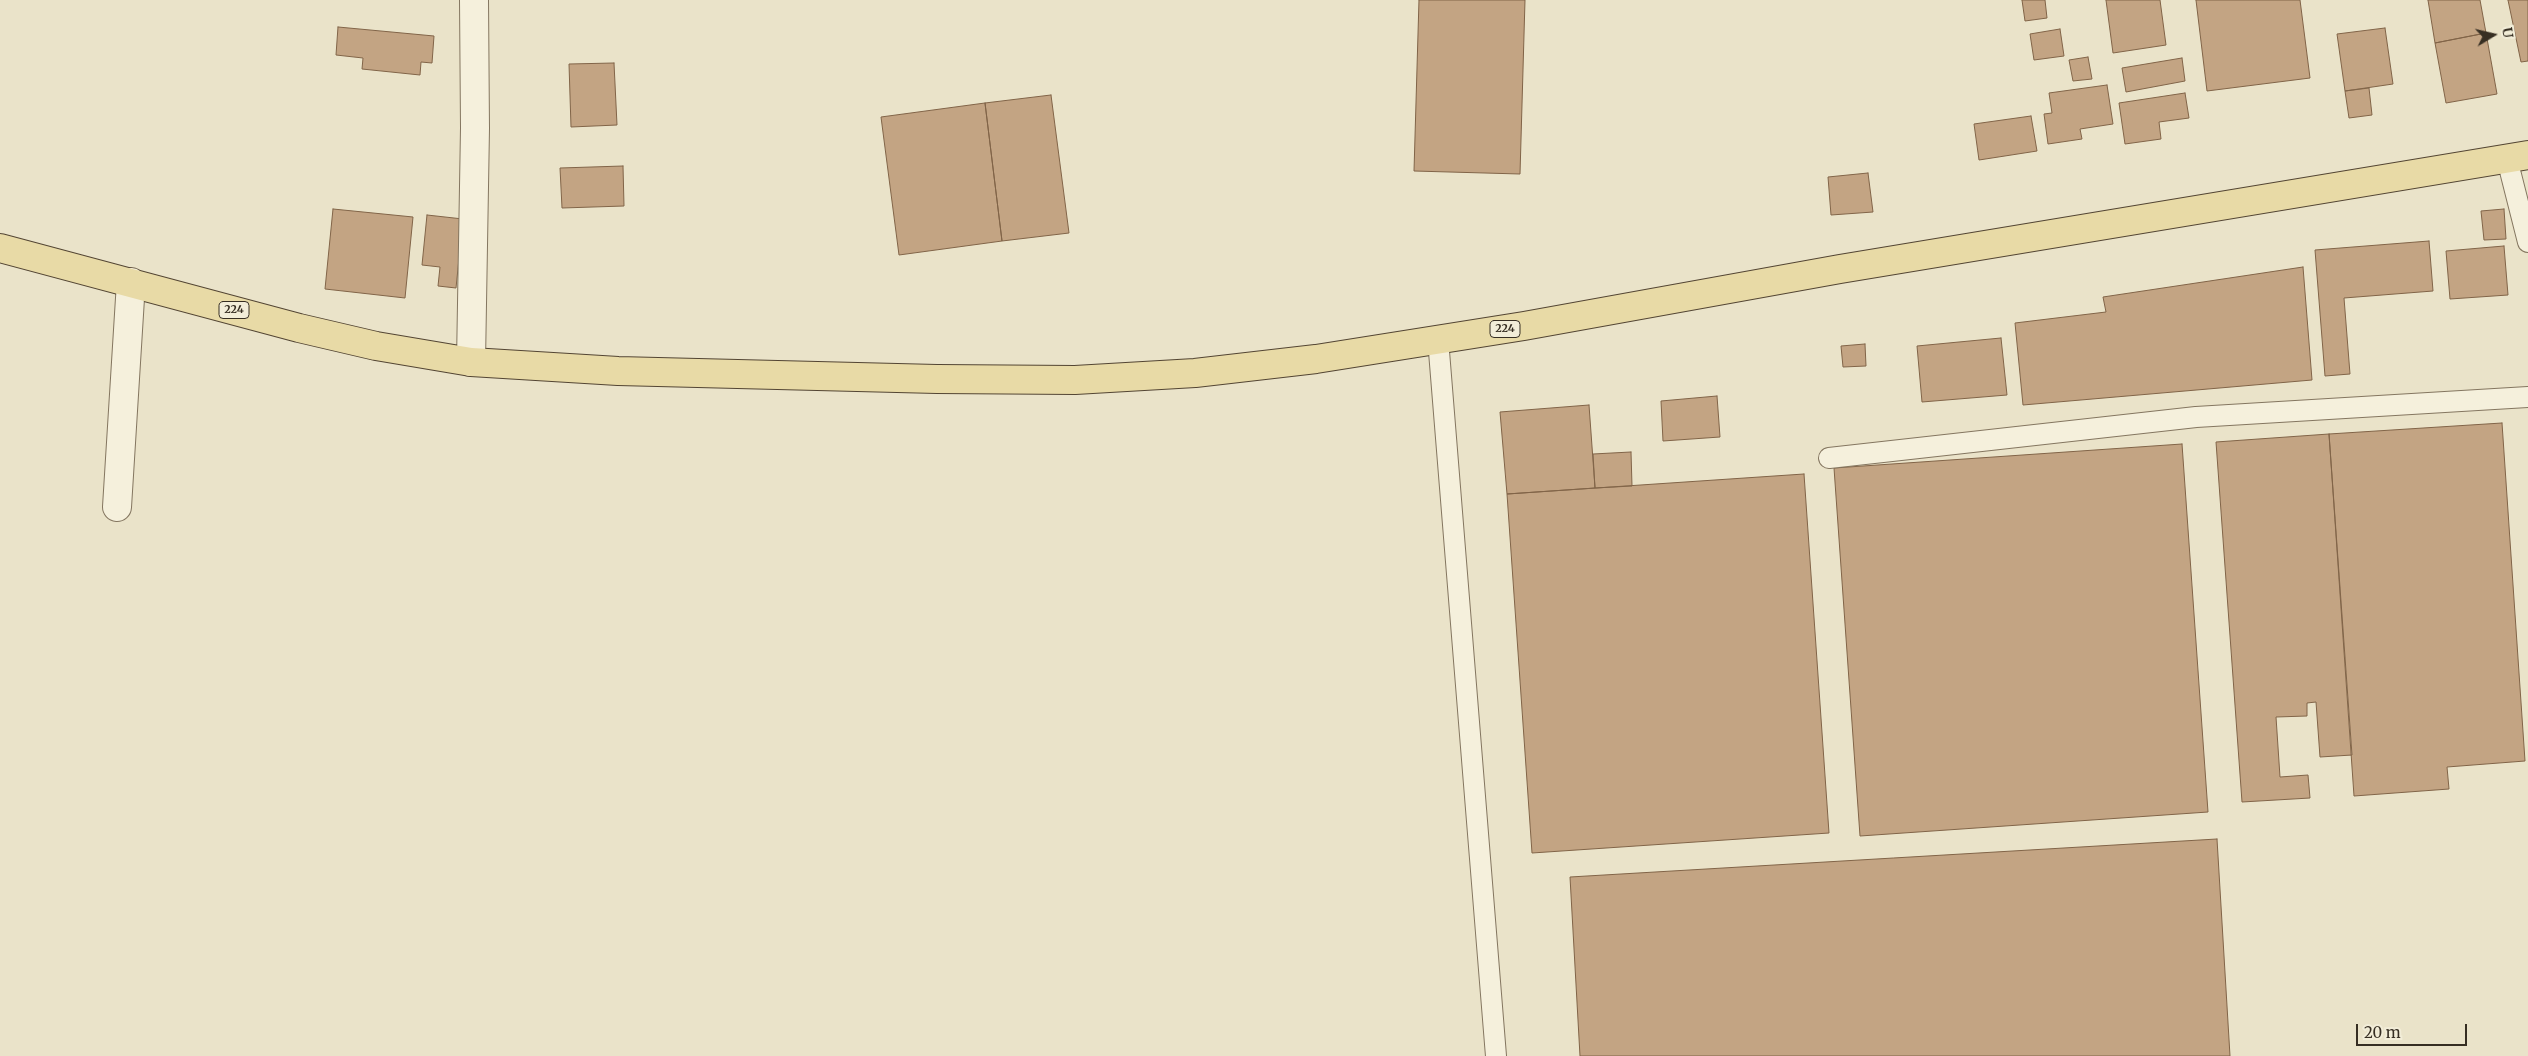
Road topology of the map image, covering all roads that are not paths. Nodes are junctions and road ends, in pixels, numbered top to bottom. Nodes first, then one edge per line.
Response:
1 (474, 0) edge
2 (2518, 157) edge
3 (2528, 242) edge
4 (0, 248) edge
5 (131, 282) junction
6 (1438, 340) junction
7 (471, 362) junction
8 (2528, 397) edge
9 (1830, 458) dead end
10 (117, 507) dead end
11 (1496, 1056) edge

1 - 7 street
2 - 3 lane
2 - 6 main road, 224
4 - 5 main road, 224
5 - 7 main road, 224
5 - 10 street
6 - 7 main road, 224
6 - 11 lane
8 - 9 lane

